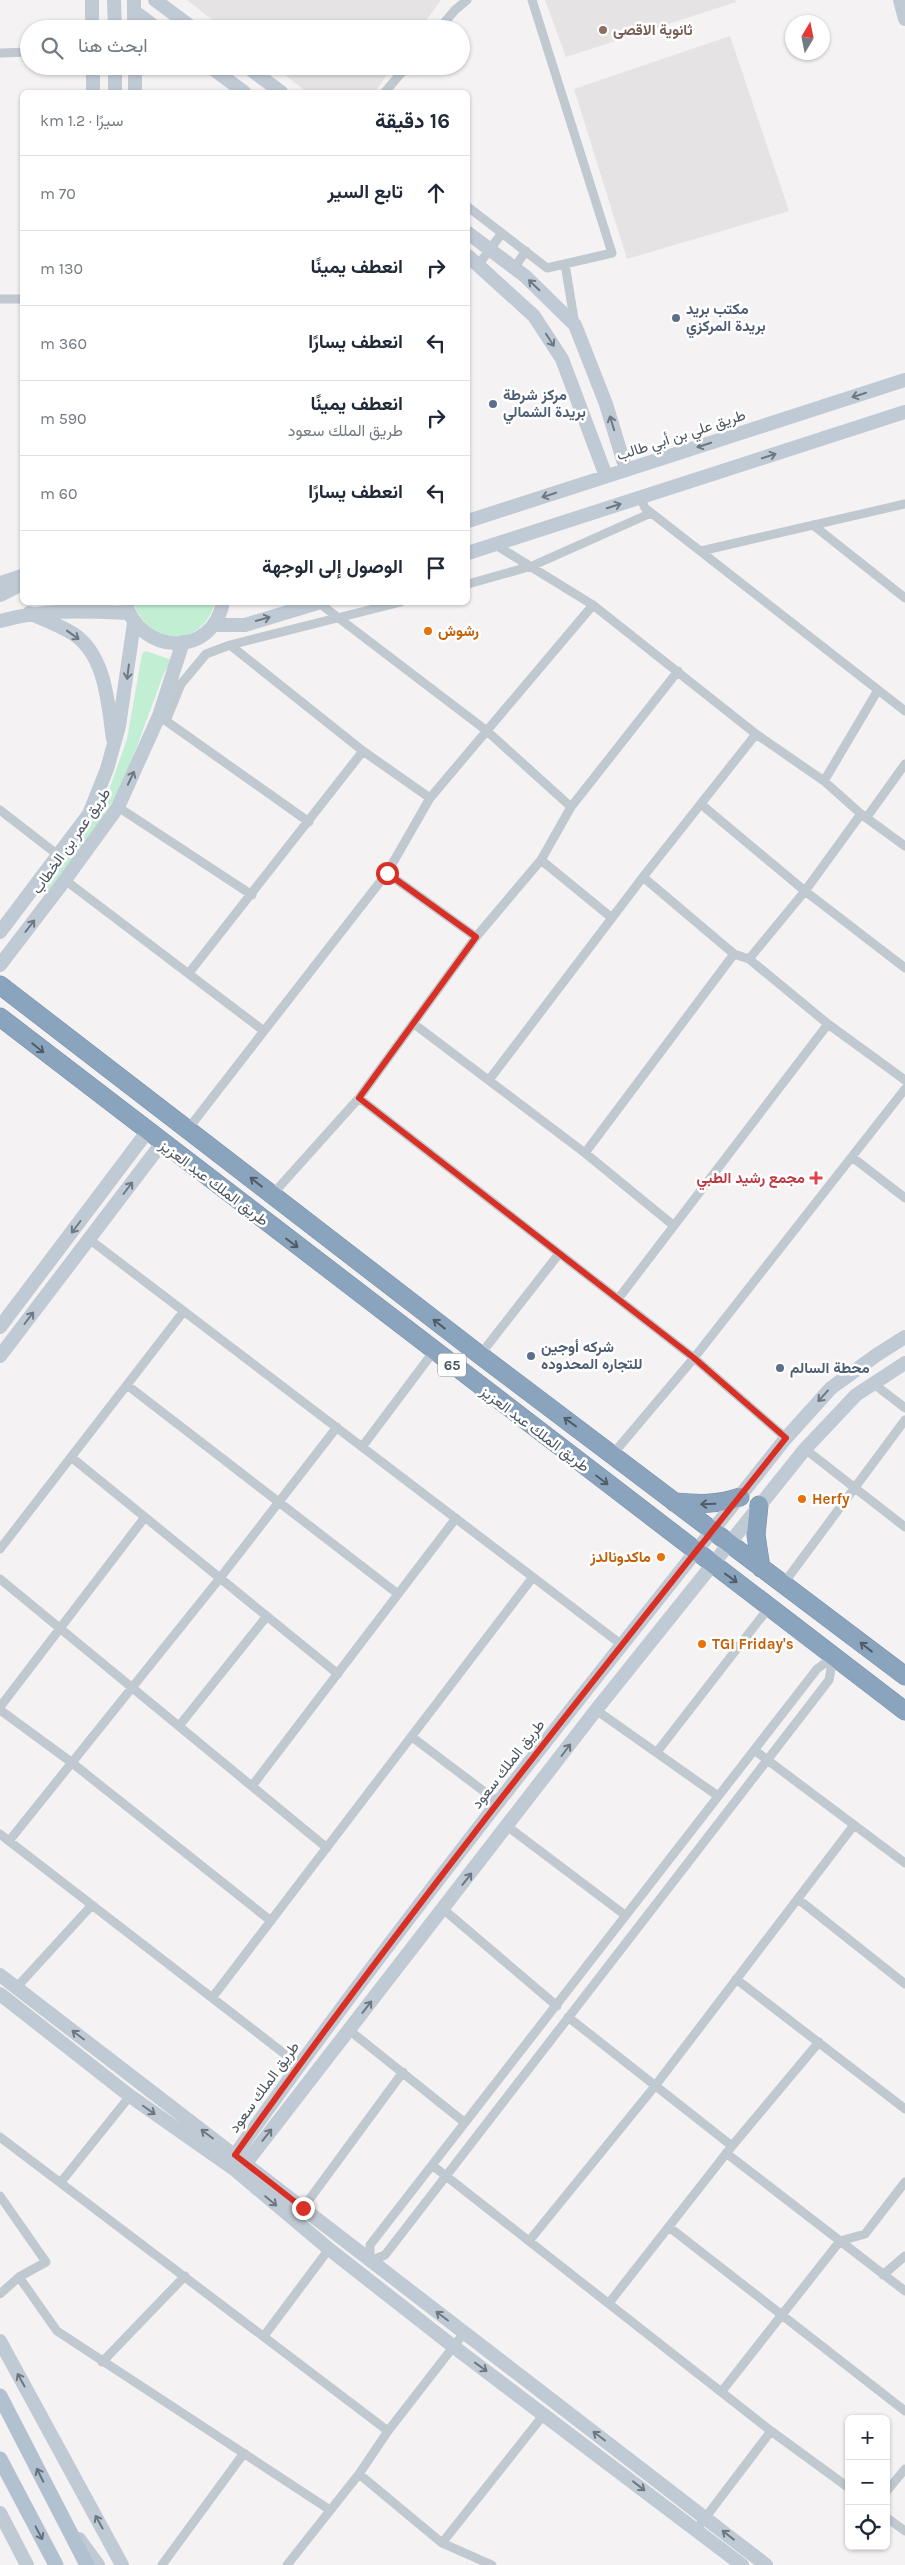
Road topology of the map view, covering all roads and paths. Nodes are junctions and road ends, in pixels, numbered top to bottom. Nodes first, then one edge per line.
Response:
1 (92, 0) edge
2 (114, 0) edge
3 (155, 0) edge
4 (467, 0) edge
5 (532, 0) edge
6 (900, 0) edge
7 (134, 5) edge
8 (905, 19) edge
9 (92, 20) edge
10 (115, 20) edge
11 (134, 20) edge
12 (149, 20) edge
13 (182, 20) edge
14 (446, 20) edge
15 (20, 52) edge
16 (0, 53) edge
17 (93, 75) edge
18 (115, 75) edge
19 (135, 75) edge
20 (221, 75) edge
21 (258, 75) edge
22 (399, 75) edge
23 (93, 90) edge
24 (115, 90) edge
25 (135, 90) edge
26 (241, 90) edge
27 (279, 90) edge
28 (387, 90) edge
29 (470, 209) edge
30 (502, 233) junction
31 (470, 235) edge
32 (490, 250) junction
33 (526, 251) junction
34 (473, 260) edge
35 (565, 264) junction
36 (514, 268) junction
37 (0, 299) edge
38 (20, 299) edge
39 (575, 325) junction
40 (905, 380) edge
41 (905, 412) edge
42 (626, 470) junction
43 (606, 476) junction
44 (640, 497) junction
45 (905, 504) edge
46 (651, 513) junction
47 (470, 520) edge
48 (813, 525) junction
49 (494, 544) junction
50 (701, 550) junction
51 (470, 552) edge
52 (532, 566) junction
53 (20, 577) edge
54 (0, 583) edge
55 (470, 583) edge
56 (20, 585) edge
57 (20, 595) edge
58 (0, 596) edge
59 (905, 598) edge
60 (0, 600) edge
61 (222, 605) edge
62 (313, 605) edge
63 (323, 605) edge
64 (391, 605) edge
65 (593, 605) junction
66 (29, 613) junction
67 (129, 613) edge
68 (343, 619) junction
69 (0, 621) edge
70 (215, 625) junction
71 (183, 642) junction
72 (230, 645) junction
73 (678, 671) junction
74 (878, 690) junction
75 (905, 711) edge
76 (162, 719) junction
77 (487, 731) junction
78 (756, 734) junction
79 (114, 744) junction
80 (363, 751) junction
81 (905, 764) edge
82 (824, 781) junction
83 (430, 798) junction
84 (702, 805) junction
85 (118, 807) junction
86 (571, 807) junction
87 (0, 810) edge
88 (864, 815) junction
89 (309, 822) junction
90 (905, 846) edge
91 (58, 855) junction
92 (541, 860) junction
93 (387, 873) junction
94 (643, 877) junction
95 (65, 880) junction
96 (805, 891) junction
97 (252, 895) junction
98 (612, 918) junction
99 (0, 932) edge
100 (476, 937) junction
101 (734, 954) junction
102 (749, 959) junction
103 (0, 964) edge
104 (905, 968) edge
105 (189, 973) junction
106 (0, 985) edge
107 (0, 1018) edge
108 (414, 1024) junction
109 (828, 1024) junction
110 (264, 1031) junction
111 (490, 1080) junction
112 (905, 1080) edge
113 (905, 1089) edge
114 (359, 1098) junction
115 (188, 1129) junction
116 (146, 1132) junction
117 (162, 1143) junction
118 (585, 1153) junction
119 (852, 1157) junction
120 (272, 1195) junction
121 (905, 1198) edge
122 (674, 1225) junction
123 (89, 1239) junction
124 (558, 1255) junction
125 (618, 1299) junction
126 (184, 1311) junction
127 (0, 1327) edge
128 (905, 1337) edge
129 (434, 1352) junction
130 (480, 1355) junction
131 (0, 1356) edge
132 (694, 1358) junction
133 (905, 1363) edge
134 (874, 1384) junction
135 (127, 1385) junction
136 (905, 1408) edge
137 (905, 1420) edge
138 (337, 1427) junction
139 (786, 1438) junction
140 (362, 1447) junction
141 (805, 1448) junction
142 (613, 1454) junction
143 (71, 1457) junction
144 (854, 1488) junction
145 (740, 1497) junction
146 (279, 1502) junction
147 (674, 1502) junction
148 (760, 1505) junction
149 (144, 1517) junction
150 (456, 1518) junction
151 (905, 1526) edge
152 (713, 1532) junction
153 (730, 1545) junction
154 (0, 1549) edge
155 (696, 1552) junction
156 (714, 1565) junction
157 (761, 1568) junction
158 (533, 1577) junction
159 (220, 1578) junction
160 (0, 1579) edge
161 (784, 1583) junction
162 (398, 1594) junction
163 (770, 1606) junction
164 (267, 1616) junction
165 (60, 1629) junction
166 (622, 1645) junction
167 (833, 1657) junction
168 (338, 1674) junction
169 (905, 1676) edge
170 (133, 1688) junction
171 (0, 1708) edge
172 (596, 1710) junction
173 (905, 1711) edge
174 (179, 1726) junction
175 (412, 1737) junction
176 (754, 1750) junction
177 (657, 1752) junction
178 (767, 1758) junction
179 (71, 1762) junction
180 (252, 1786) junction
181 (718, 1796) junction
182 (498, 1802) junction
183 (854, 1825) junction
184 (507, 1826) junction
185 (0, 1834) edge
186 (9, 1841) junction
187 (327, 1848) junction
188 (905, 1863) edge
189 (798, 1899) junction
190 (92, 1905) junction
191 (443, 1910) junction
192 (625, 1915) junction
193 (271, 1921) junction
194 (0, 1975) edge
195 (736, 1980) junction
196 (905, 1984) edge
197 (16, 1988) junction
198 (0, 1994) edge
199 (212, 1998) junction
200 (557, 2006) junction
201 (568, 2017) junction
202 (349, 2030) junction
203 (818, 2042) junction
204 (299, 2065) junction
205 (403, 2072) junction
206 (655, 2086) junction
207 (130, 2096) junction
208 (905, 2109) edge
209 (464, 2122) junction
210 (0, 2137) edge
211 (729, 2150) junction
212 (238, 2163) junction
213 (432, 2165) junction
214 (445, 2176) junction
215 (61, 2182) junction
216 (905, 2182) edge
217 (0, 2196) edge
218 (303, 2208) junction
219 (669, 2227) junction
220 (529, 2241) junction
221 (840, 2241) junction
222 (329, 2249) junction
223 (905, 2256) edge
224 (370, 2261) junction
225 (883, 2275) junction
226 (185, 2276) junction
227 (19, 2277) junction
228 (905, 2291) edge
229 (0, 2294) edge
230 (609, 2303) junction
231 (780, 2315) junction
232 (464, 2333) junction
233 (264, 2336) junction
234 (0, 2341) edge
235 (454, 2347) junction
236 (102, 2362) junction
237 (722, 2391) junction
238 (2, 2398) edge
239 (905, 2411) edge
240 (544, 2413) junction
241 (771, 2431) junction
242 (388, 2432) junction
243 (244, 2453) junction
244 (0, 2459) edge
245 (905, 2469) edge
246 (359, 2474) junction
247 (845, 2485) edge
248 (890, 2487) edge
249 (54, 2504) junction
250 (330, 2510) junction
251 (0, 2513) edge
252 (705, 2517) junction
253 (890, 2520) edge
254 (696, 2530) junction
255 (905, 2531) edge
256 (442, 2543) junction
257 (27, 2565) edge
258 (56, 2565) edge
259 (87, 2565) edge
260 (98, 2565) edge
261 (122, 2565) edge
262 (162, 2565) edge
263 (287, 2565) edge
264 (492, 2565) edge
265 (742, 2565) edge
266 (766, 2565) edge

1 - 9 main road
2 - 10 main road
3 - 13 main road
4 - 14 street
5 - 35 street
6 - 8 main road
7 - 11 main road
7 - 12 main road
15 - 16 street
17 - 23 main road
18 - 24 main road
19 - 25 main road
20 - 26 main road
21 - 27 main road
22 - 28 street
29 - 30 street
30 - 32 street
30 - 33 street
31 - 32 main road
32 - 34 street
32 - 36 main road
33 - 35 street
33 - 36 street
34 -> 43 main road
35 - 39 street
39 -> 36 main road
37 - 38 street
42 -> 39 main road
40 -> 42 main road, طريق علي بن أبي طالب
44 -> 41 main road
42 - 43 main road, طريق علي بن أبي طالب
43 -> 47 main road, طريق علي بن أبي طالب
44 - 46 street
49 -> 44 main road
45 - 48 street
46 - 50 street
46 - 52 street
48 - 50 street
48 - 59 street
49 - 51 main road
49 - 52 street
50 - 74 street
52 - 55 street
52 - 65 street
53 - 54 main road
56 - 58 main road
57 - 60 main road
61 - 70 main road
70 -> 62 main road
63 - 68 street
64 - 68 street
65 - 73 street
65 - 77 street
66 - 67 main road
66 - 69 main road
66 -> 79 main road
67 - 71 main road
67 -> 79 main road, طريق عمر بن الخطاب
68 - 72 street
68 - 77 street
70 - 71 main road
71 - 76 main road, طريق عمر بن الخطاب
72 - 76 street
72 - 80 street
73 - 78 street
73 - 86 street
74 - 75 street
74 - 82 street
85 -> 76 main road, طريق عمر بن الخطاب
76 - 89 street
77 - 83 street
77 - 86 street
78 - 82 street
78 - 84 street
79 - 91 main road, طريق عمر بن الخطاب
80 - 83 street
80 - 89 street
81 - 88 street
82 - 88 street
83 - 93 street
84 - 94 street
84 - 96 street
85 - 95 main road, طريق عمر بن الخطاب
85 - 97 street
86 - 92 street
87 - 91 street
88 - 90 street
88 - 96 street
89 - 97 street
91 - 99 main road, طريق عمر بن الخطاب
92 - 98 street
92 - 100 street
93 - 100 street
93 - 110 street
94 - 98 street
94 - 101 street
103 -> 95 main road, طريق عمر بن الخطاب
95 - 105 street
96 - 102 street
96 - 104 street
97 - 105 street
98 - 111 street
100 - 108 street
101 - 102 street
101 - 118 street
102 - 109 street
105 - 110 street
106 - 115 highway, طريق الملك عبد العزيز / 65
107 -> 116 highway, طريق الملك عبد العزيز / 65
108 - 111 street
108 - 114 street
109 - 112 street
109 - 122 street
110 - 115 street
111 - 118 street
113 - 119 street
114 - 120 street
114 - 124 street
120 -> 115 highway, طريق الملك عبد العزيز / 65
116 - 117 highway, طريق الملك عبد العزيز / 65
116 -> 127 main road
123 -> 117 main road
117 -> 129 highway, طريق الملك عبد العزيز / 65
118 - 122 street
119 - 121 street
119 - 132 street
130 -> 120 highway, طريق الملك عبد العزيز / 65
122 - 125 street
123 - 126 street
131 -> 123 main road
124 - 125 street
124 - 130 street
125 - 132 street
126 - 135 street
126 - 138 street
128 -> 139 main road, طريق الملك سعود
129 - 140 street
129 -> 155 highway, طريق الملك عبد العزيز / 65
142 -> 130 highway, طريق الملك عبد العزيز / 65
132 - 139 street
132 - 142 street
133 - 134 main road, طريق الملك سعود
134 - 136 street
134 - 141 main road, طريق الملك سعود
135 - 143 street
135 - 146 street
137 - 144 street
138 - 140 street
138 - 146 street
139 - 145 main road, طريق الملك سعود
140 - 150 street
141 - 144 street
141 - 148 main road, طريق الملك سعود
142 - 147 highway, طريق الملك عبد العزيز / 65
143 - 149 street
143 - 154 street
144 - 151 street
144 - 161 street
145 -> 147 highway
145 - 152 main road, طريق الملك سعود
146 - 159 street
146 - 162 street
147 - 152 highway, طريق الملك عبد العزيز / 65
148 - 153 main road, طريق الملك سعود
148 - 157 highway
149 - 159 street
149 - 165 street
150 - 158 street
150 - 162 street
152 - 153 highway, طريق الملك عبد العزيز / 65
152 - 155 main road, طريق الملك سعود
153 - 156 main road, طريق الملك سعود
153 - 157 highway, طريق الملك عبد العزيز / 65
155 - 156 highway, طريق الملك عبد العزيز / 65
155 - 166 main road, طريق الملك سعود
156 -> 163 highway, طريق الملك عبد العزيز / 65
156 - 172 main road, طريق الملك سعود
157 - 161 highway, طريق الملك عبد العزيز / 65
158 - 166 street
158 - 175 street
159 - 164 street
159 - 170 street
160 - 165 street
169 -> 161 highway, طريق الملك عبد العزيز / 65
162 - 168 street
163 - 167 highway, طريق الملك عبد العزيز / 65
163 - 177 street
164 - 168 street
164 - 174 street
165 - 170 street
165 - 171 street
166 - 182 main road, طريق الملك سعود
167 - 173 highway, طريق الملك عبد العزيز / 65
167 - 176 street
167 - 178 street
168 - 180 street
170 - 174 street
170 - 179 street
171 - 179 street
172 - 177 street
184 -> 172 main road, طريق الملك سعود
174 - 180 street
175 - 182 street
175 - 187 street
176 - 178 street
176 - 181 street
177 - 181 street
178 - 183 street
178 - 201 street
179 - 186 street
179 - 193 street
180 - 187 street
181 - 192 street
182 - 204 main road, طريق الملك سعود
183 - 188 street
183 - 189 street
191 -> 184 main road, طريق الملك سعود
184 - 192 street
185 - 186 street
186 - 190 street
187 - 193 street
189 - 195 street
189 - 196 street
190 - 197 street
190 - 199 street
191 - 200 street
202 -> 191 main road, طريق الملك سعود
192 - 200 street
193 - 199 street
194 - 197 main road
195 - 203 street
195 - 206 street
212 -> 197 main road
198 - 207 main road
199 - 204 street
200 - 209 street
201 - 206 street
201 - 214 street
202 - 205 street
212 -> 202 main road, طريق الملك سعود
203 - 208 street
203 - 211 street
204 - 212 main road, طريق الملك سعود
205 - 209 street
205 - 218 street
206 - 211 street
206 - 220 street
207 -> 212 main road
207 - 215 street
209 - 213 street
210 - 215 street
211 - 219 street
211 - 221 street
212 - 218 main road
212 -> 222 main road
213 - 214 street
213 - 224 street
214 - 220 street
214 - 224 street
215 - 226 street
216 - 221 street
217 - 227 street
218 - 224 main road
219 - 230 street
219 - 231 street
220 - 230 street
221 - 225 street
221 - 231 street
222 - 233 street
222 - 235 main road
223 - 225 street
232 -> 224 main road
225 - 228 street
226 - 233 street
226 - 236 street
227 - 229 street
227 - 236 street
230 - 237 street
231 - 237 street
231 - 239 street
232 - 235 street
252 -> 232 main road
233 - 242 street
261 -> 234 main road
235 -> 240 main road
235 - 242 street
236 - 243 street
237 - 241 street
249 -> 238 main road
240 -> 254 main road
240 - 256 street
241 - 247 street
241 - 252 street
242 - 246 street
243 - 250 street
243 - 262 street
244 -> 258 main road
245 - 248 street
246 - 250 street
246 - 256 street
249 - 259 main road
249 - 260 main road
250 - 263 street
251 - 257 main road
252 - 254 street
266 -> 252 main road
253 - 255 street
254 - 265 main road
256 - 264 street

